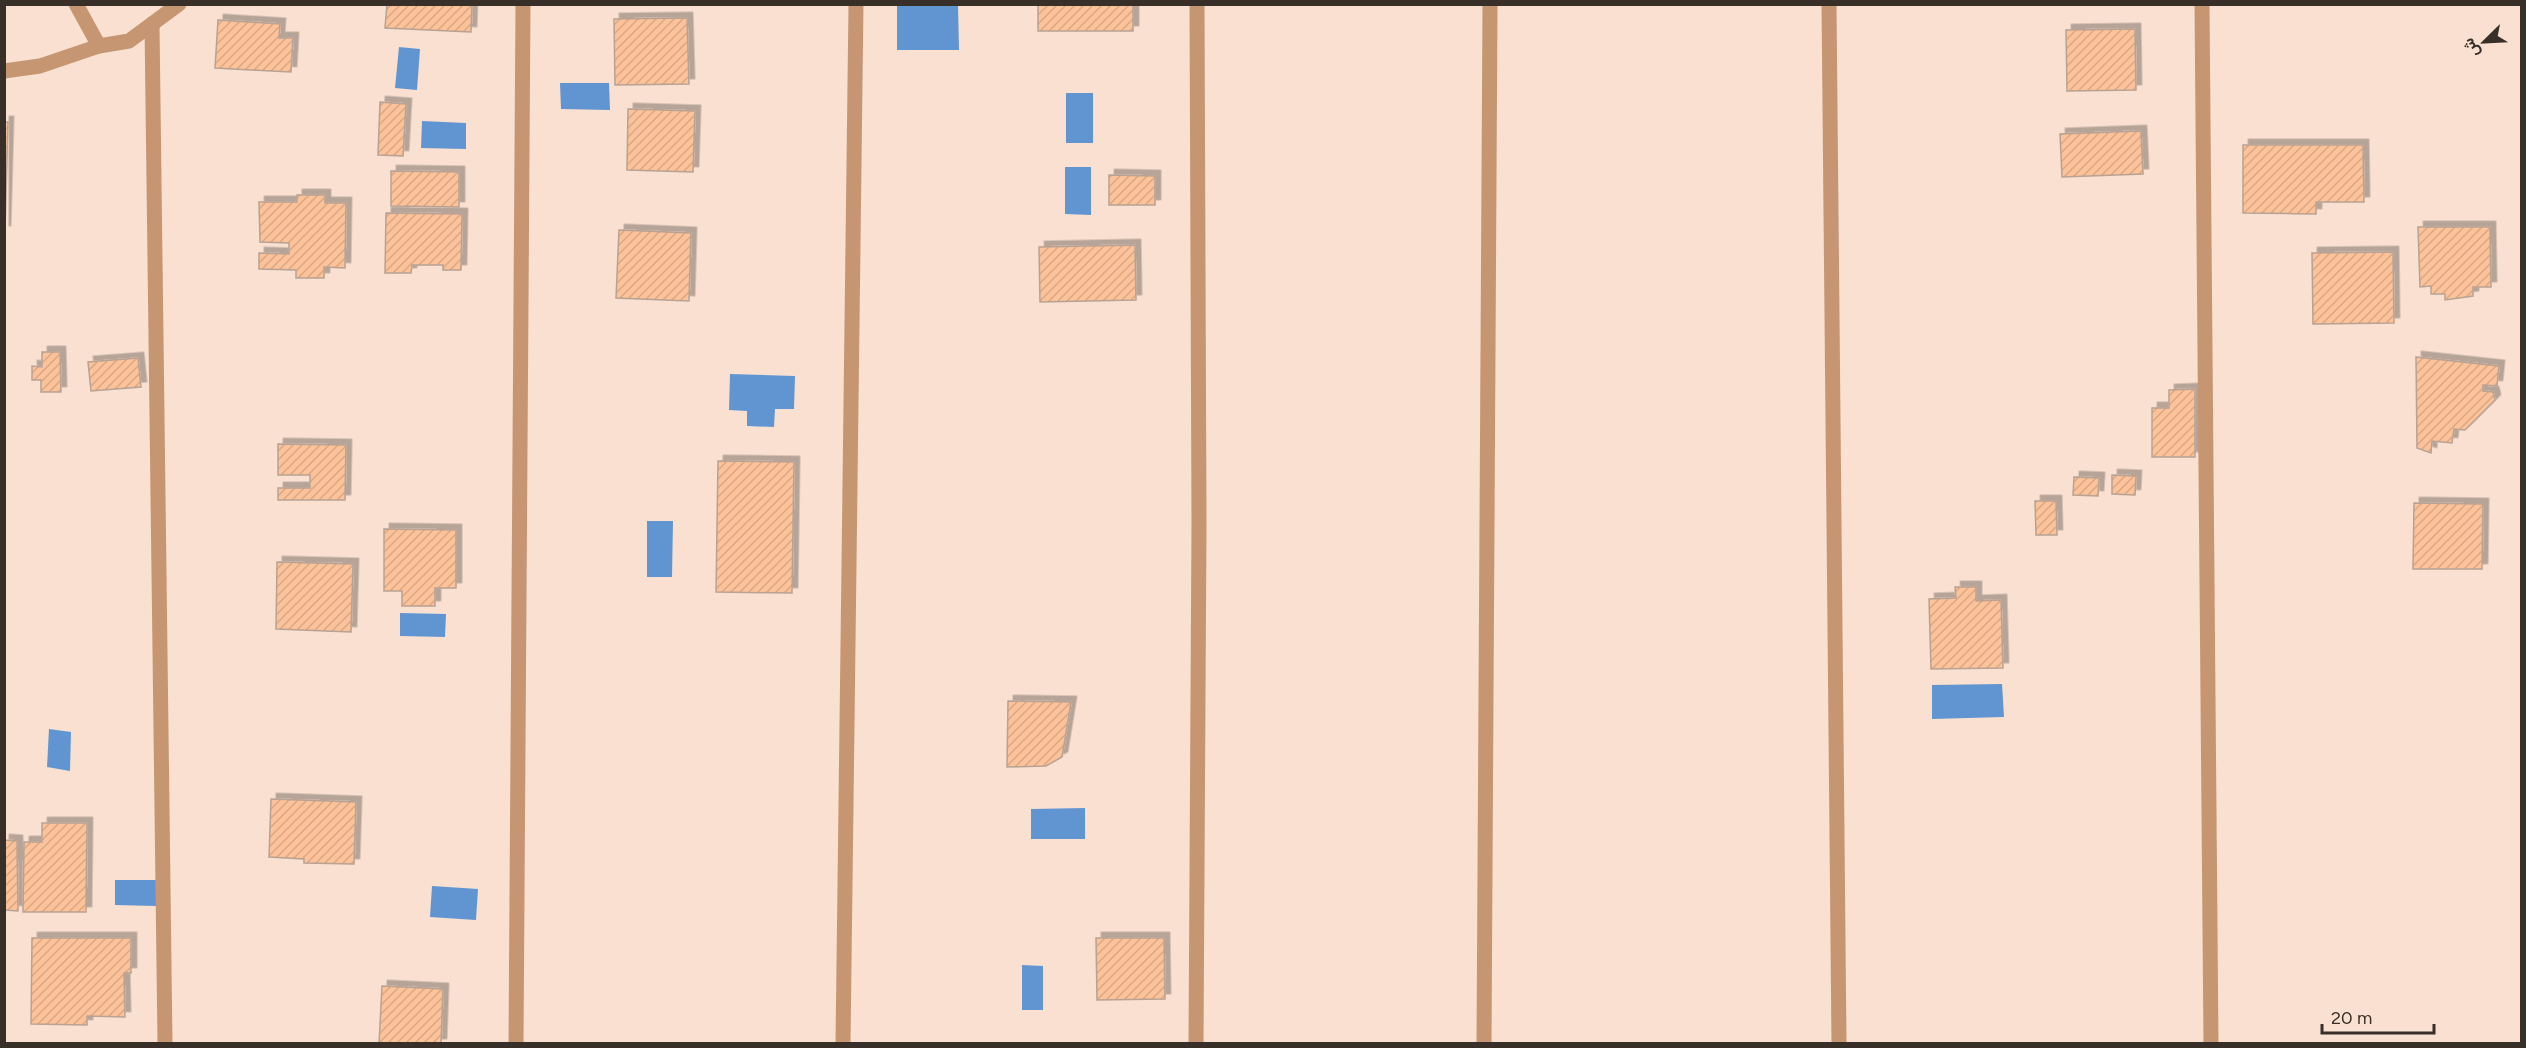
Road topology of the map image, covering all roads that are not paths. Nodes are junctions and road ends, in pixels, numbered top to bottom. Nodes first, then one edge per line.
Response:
1 (76, 4) edge
2 (179, 4) edge
3 (523, 4) edge
4 (856, 4) edge
5 (1197, 4) edge
6 (1490, 4) edge
7 (1829, 4) edge
8 (2202, 4) edge
9 (152, 24) junction
10 (99, 46) junction
11 (4, 71) edge
12 (165, 1044) edge
13 (516, 1044) edge
14 (843, 1044) edge
15 (1196, 1044) edge
16 (1484, 1044) edge
17 (1839, 1044) edge
18 (2211, 1044) edge

1 - 10 street
2 - 9 street
3 - 13 street
4 - 14 street
5 - 15 street
6 - 16 street
7 - 17 street
8 - 18 street
9 - 10 street
9 - 12 street
10 - 11 street

